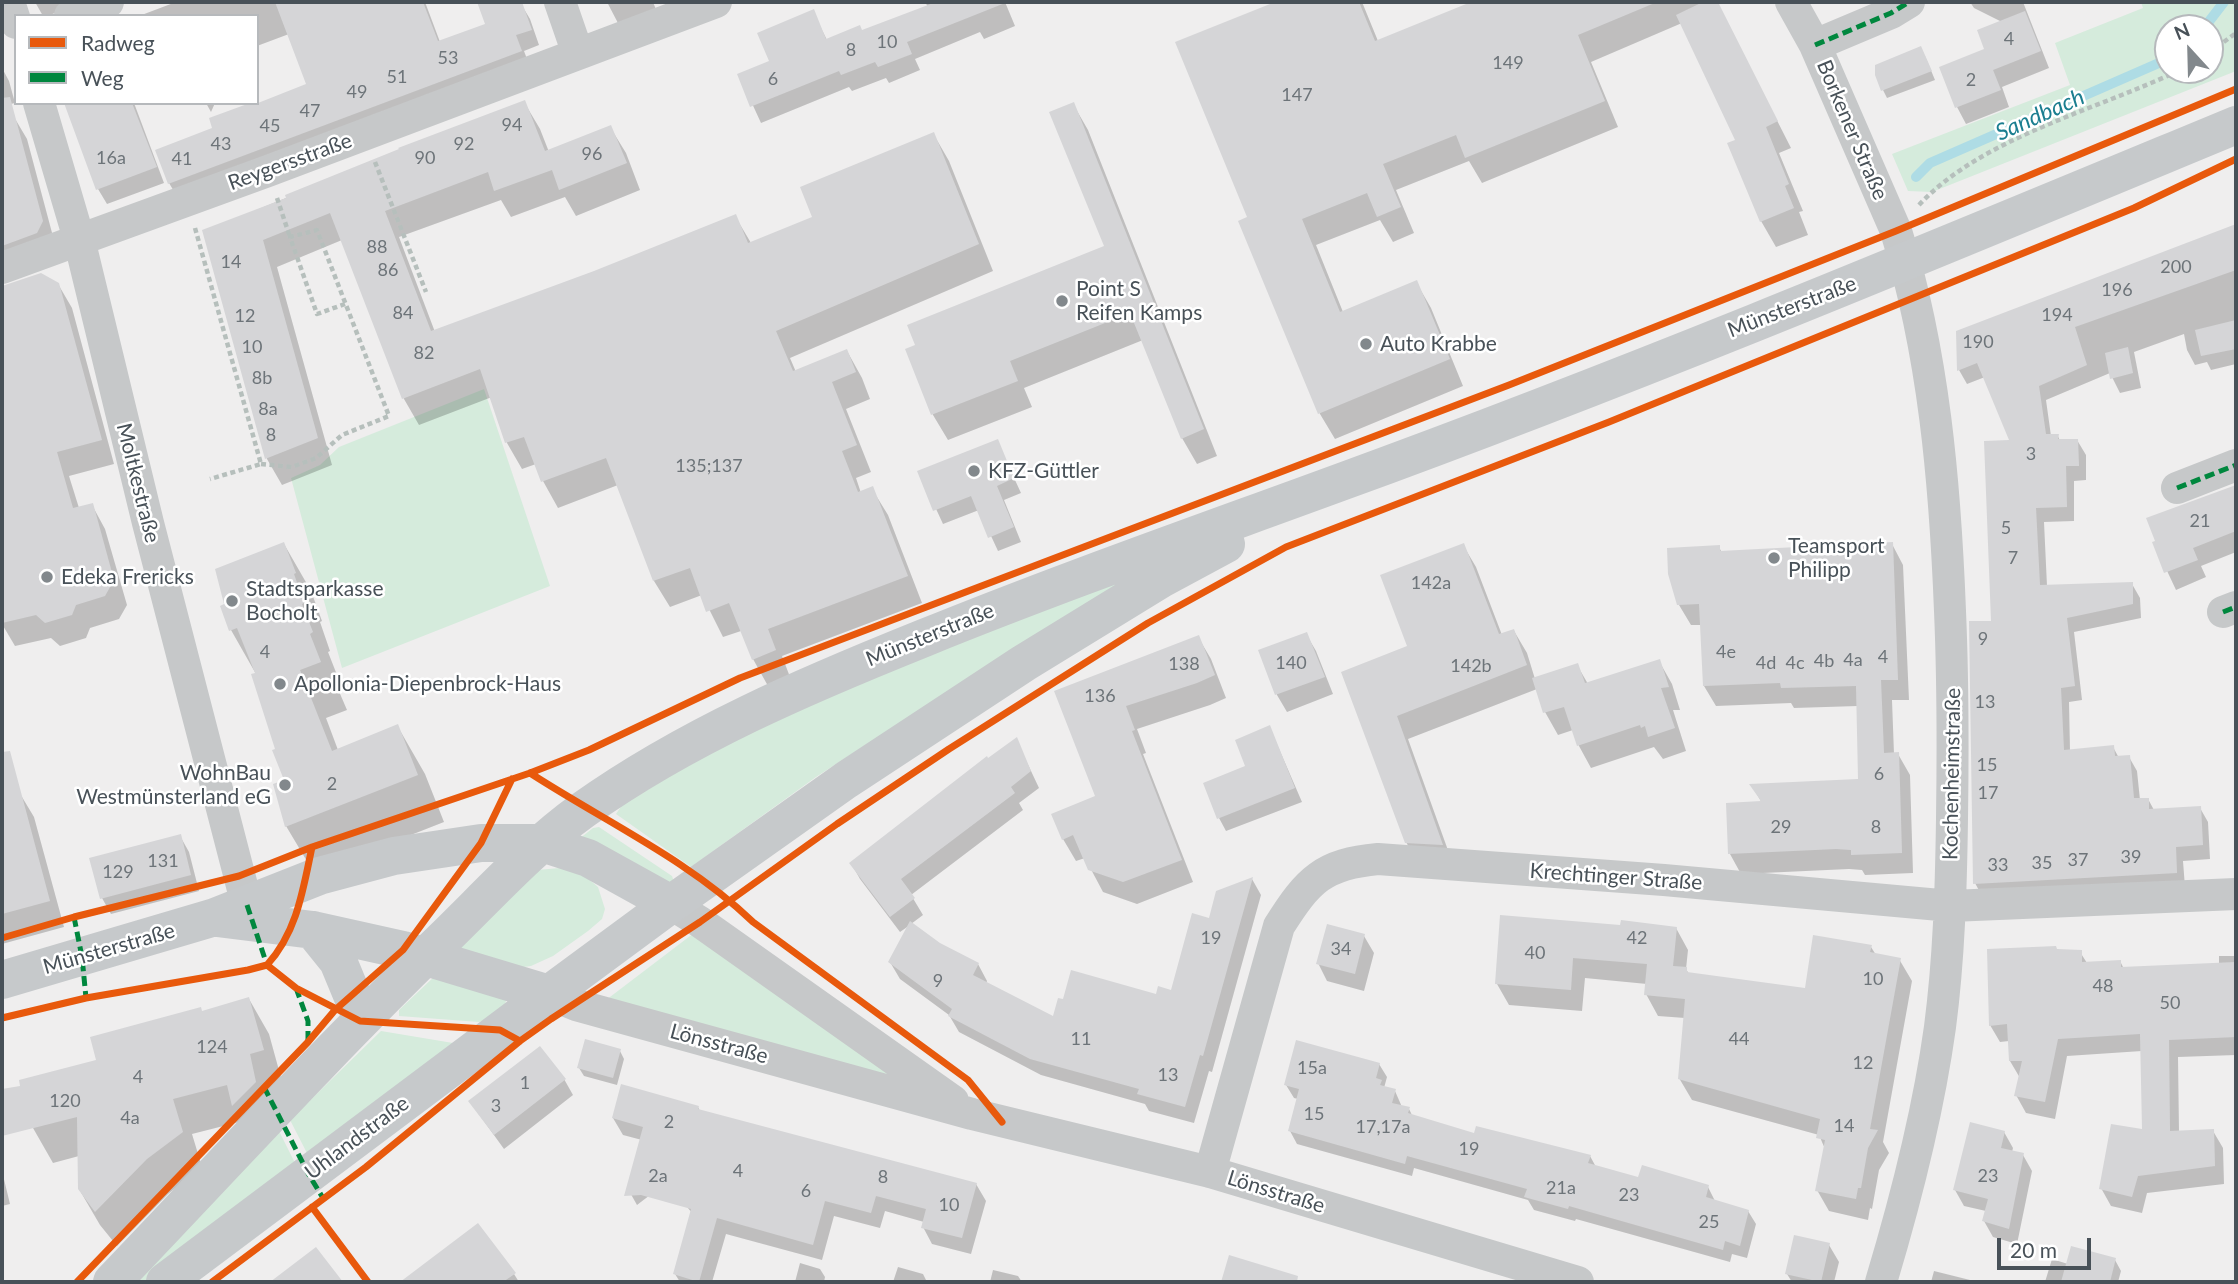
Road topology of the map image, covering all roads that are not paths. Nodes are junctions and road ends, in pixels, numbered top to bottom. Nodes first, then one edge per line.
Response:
1 (108, 2) edge
2 (560, 2) edge
3 (716, 2) edge
4 (1791, 2) edge
5 (1909, 2) edge
6 (75, 14) edge
7 (1815, 45) junction
8 (578, 54) junction
9 (40, 105) edge
10 (2236, 125) edge
11 (79, 239) junction
12 (1900, 247) junction
13 (2, 268) edge
14 (2236, 465) edge
15 (1345, 481) junction
16 (2177, 488) dead end
17 (542, 843) junction
18 (2236, 894) edge
19 (671, 904) junction
20 (1951, 906) junction
21 (231, 911) junction
22 (313, 930) junction
23 (426, 956) junction
24 (2, 980) edge
25 (548, 994) junction
26 (362, 1018) junction
27 (972, 1114) junction
28 (1210, 1172) junction
29 (112, 1282) edge
30 (165, 1282) edge
31 (1578, 1282) edge
32 (1881, 1282) edge

1 - 6 street
2 - 8 street
3 - 8 street
4 - 7 street, Borkener Straße
5 - 7 street
7 - 12 street, Borkener Straße
8 - 11 street, Reygersstraße
9 - 11 street, Moltkestraße
10 - 12 main road, Münsterstraße
11 - 13 street, Reygersstraße
11 - 21 street, Moltkestraße
12 - 15 main road, Münsterstraße
12 - 20 street, Kochenheimstraße
14 - 16 street
15 - 17 main road, Münsterstraße
15 - 19 main road, Münsterstraße
17 - 19 main road, Münsterstraße
17 - 21 main road, Münsterstraße
17 - 23 main road, Münsterstraße
18 - 20 street, Krechtinger Straße
19 - 25 main road, Münsterstraße
19 - 27 street, Lönsstraße
20 - 28 street, Krechtinger Straße
20 - 32 street, Kochenheimstraße
21 - 22 main road, Münsterstraße
21 - 24 main road, Münsterstraße
22 - 23 main road, Münsterstraße
22 - 26 main road
23 - 25 main road, Münsterstraße
23 - 26 main road, Münsterstraße
25 - 27 street, Lönsstraße
25 - 30 main road, Uhlandstraße
26 - 29 main road
27 - 28 street, Lönsstraße
28 - 31 street, Lönsstraße

